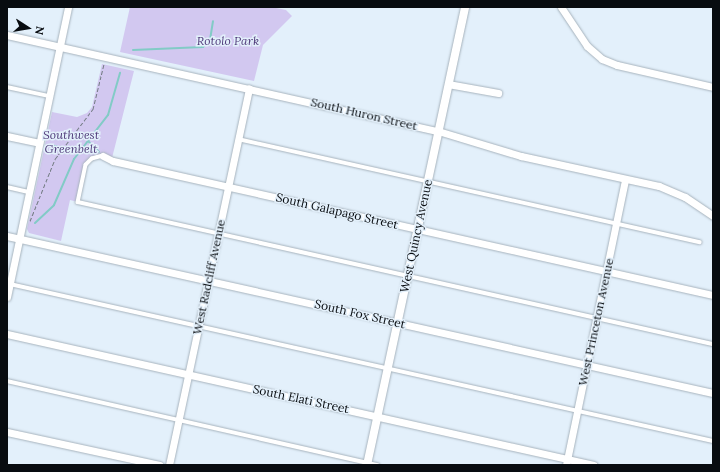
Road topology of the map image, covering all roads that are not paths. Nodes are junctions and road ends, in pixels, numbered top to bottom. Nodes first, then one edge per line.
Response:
1 (68, 7) edge
2 (465, 7) edge
3 (561, 7) edge
4 (7, 35) edge
5 (59, 46) junction
6 (448, 84) junction
7 (7, 87) edge
8 (713, 87) edge
9 (249, 88) junction
10 (498, 93) dead end
11 (49, 96) junction
12 (438, 131) junction
13 (7, 136) edge
14 (238, 139) junction
15 (39, 143) junction
16 (103, 156) joint
17 (625, 180) junction
18 (427, 182) junction
19 (228, 186) junction
20 (7, 187) edge
21 (29, 192) junction
22 (713, 216) edge
23 (616, 224) junction
24 (417, 229) junction
25 (218, 233) junction
26 (7, 236) edge
27 (19, 238) junction
28 (700, 242) dead end
29 (606, 271) junction
30 (407, 276) junction
31 (208, 280) junction
32 (10, 284) junction
33 (713, 294) edge
34 (7, 297) edge
35 (597, 318) junction
36 (397, 322) junction
37 (198, 328) junction
38 (7, 334) edge
39 (713, 344) edge
40 (587, 365) junction
41 (387, 369) junction
42 (188, 374) junction
43 (7, 381) edge
44 (713, 393) edge
45 (577, 411) junction
46 (377, 416) junction
47 (178, 421) junction
48 (7, 432) edge
49 (713, 441) edge
50 (566, 462) edge
51 (367, 464) edge
52 (158, 465) edge
53 (169, 465) edge
54 (378, 465) edge
55 (594, 465) edge

1 - 5 street
2 - 6 street, West Quincy Avenue
3 - 8 street
4 - 5 street, South Huron Street
5 - 9 street, South Huron Street
5 - 11 street
6 - 10 street
6 - 12 street, West Quincy Avenue
7 - 11 lane
9 - 12 street, South Huron Street
9 - 14 street, West Radcliff Avenue
11 - 15 street
12 - 17 street, South Huron Street
12 - 18 street, West Quincy Avenue
13 - 15 street
14 - 18 lane
14 - 19 street, West Radcliff Avenue
15 - 21 street
16 - 19 street, South Galapago Street
16 - 25 lane
17 - 22 street, South Huron Street
17 - 23 street, West Princeton Avenue
18 - 23 lane
18 - 24 street, West Quincy Avenue
19 - 24 street, South Galapago Street
19 - 25 street, West Radcliff Avenue
20 - 21 lane
21 - 27 street
23 - 28 lane
23 - 29 street, West Princeton Avenue
24 - 29 street, South Galapago Street
24 - 30 street, West Quincy Avenue
25 - 30 lane
25 - 31 street, West Radcliff Avenue
26 - 27 street, South Fox Street
27 - 31 street, South Fox Street
27 - 32 street
29 - 33 street, South Galapago Street
29 - 35 street, West Princeton Avenue
30 - 35 lane
30 - 36 street, West Quincy Avenue
31 - 36 street, South Fox Street
31 - 37 street, West Radcliff Avenue
32 - 34 street
32 - 37 lane
35 - 39 lane
35 - 40 street, West Princeton Avenue
36 - 40 street, South Fox Street
36 - 41 street, West Quincy Avenue
37 - 41 lane
37 - 42 street, West Radcliff Avenue
38 - 42 street, South Elati Street
40 - 44 street, South Fox Street
40 - 45 street, West Princeton Avenue
41 - 45 lane
41 - 46 street, West Quincy Avenue
42 - 46 street, South Elati Street
42 - 47 street, West Radcliff Avenue
43 - 47 lane
45 - 49 lane
45 - 50 street, West Princeton Avenue
46 - 50 street, South Elati Street
46 - 51 street, West Quincy Avenue
47 - 51 lane
47 - 53 street, West Radcliff Avenue
48 - 52 street
50 - 55 street, South Elati Street
51 - 54 lane

